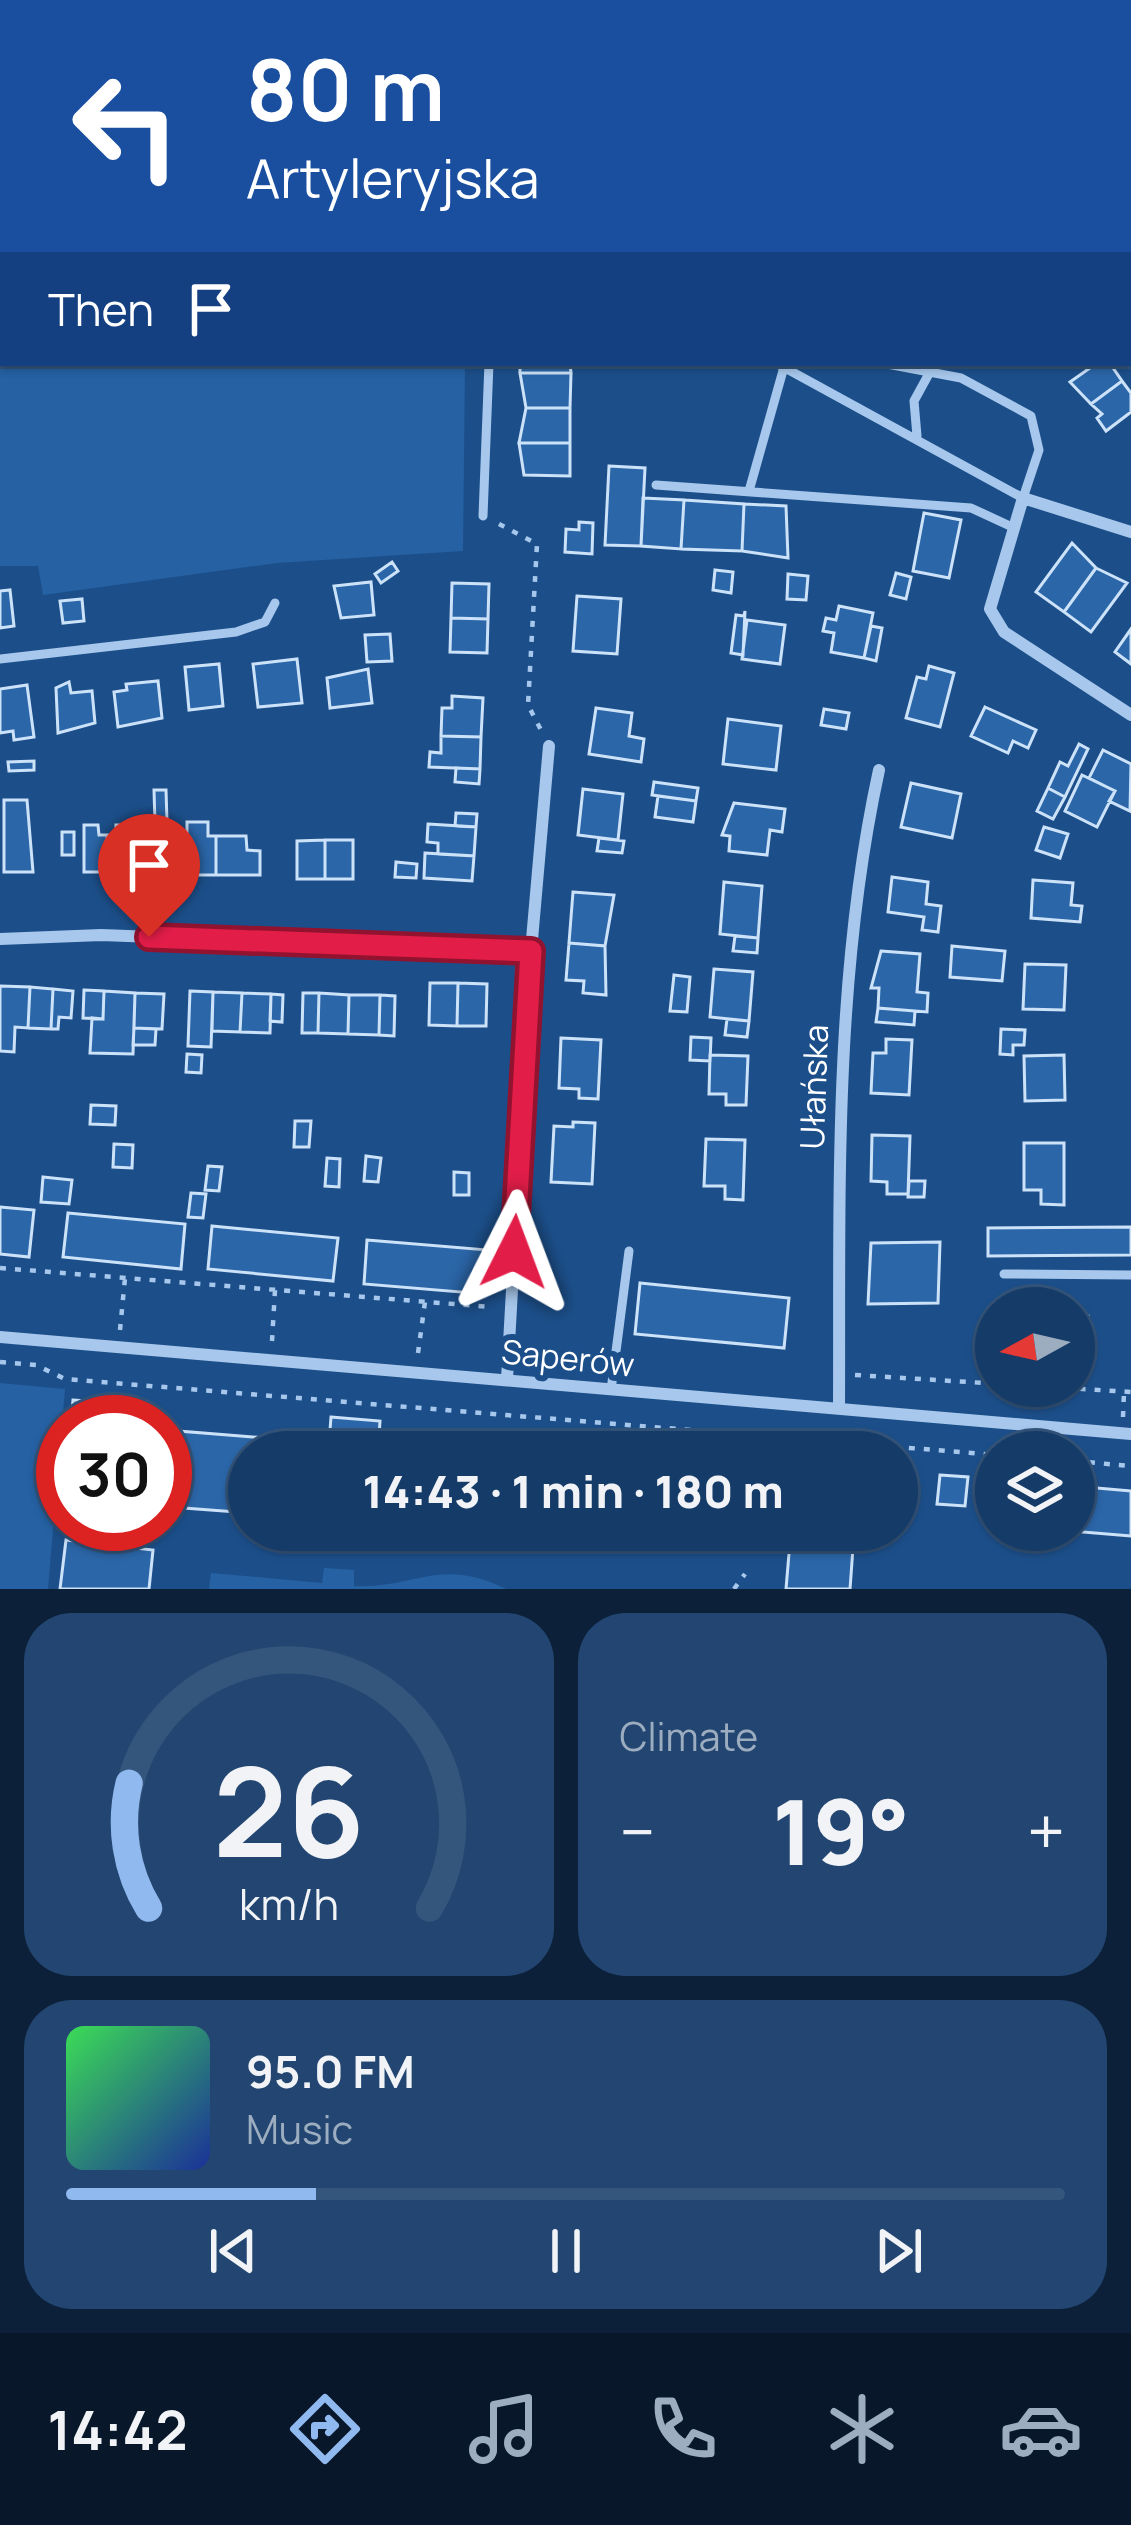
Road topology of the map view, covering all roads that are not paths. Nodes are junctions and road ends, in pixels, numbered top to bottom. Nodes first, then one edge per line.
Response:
1 (489, 366) edge
2 (780, 366) edge
3 (782, 366) edge
4 (903, 366) edge
5 (931, 370) junction
6 (917, 436) junction
7 (656, 485) dead end
8 (748, 491) junction
9 (1023, 498) junction
10 (483, 516) road end
11 (1010, 526) junction
12 (1131, 532) edge
13 (275, 603) dead end
14 (0, 659) edge
15 (1131, 715) edge
16 (549, 746) road end
17 (879, 770) dead end
18 (0, 939) edge
19 (531, 951) junction
20 (629, 1251) dead end
21 (1004, 1274) dead end
22 (1131, 1275) edge
23 (0, 1337) edge
24 (508, 1379) junction
25 (611, 1390) junction
26 (839, 1408) junction
27 (1131, 1434) edge

1 - 10 lane
2 - 8 lane
3 - 6 lane
4 - 5 lane
5 - 6 lane
5 - 9 lane
6 - 9 lane
7 - 8 lane
8 - 11 lane
9 - 11 street
9 - 12 street
11 - 15 street
13 - 14 lane
16 - 19 street
17 - 26 street, Ułańska
18 - 19 street
19 - 24 street
20 - 25 lane
21 - 22 lane
23 - 24 street, Saperów
24 - 25 street, Saperów
25 - 26 street, Saperów
26 - 27 street, Saperów

